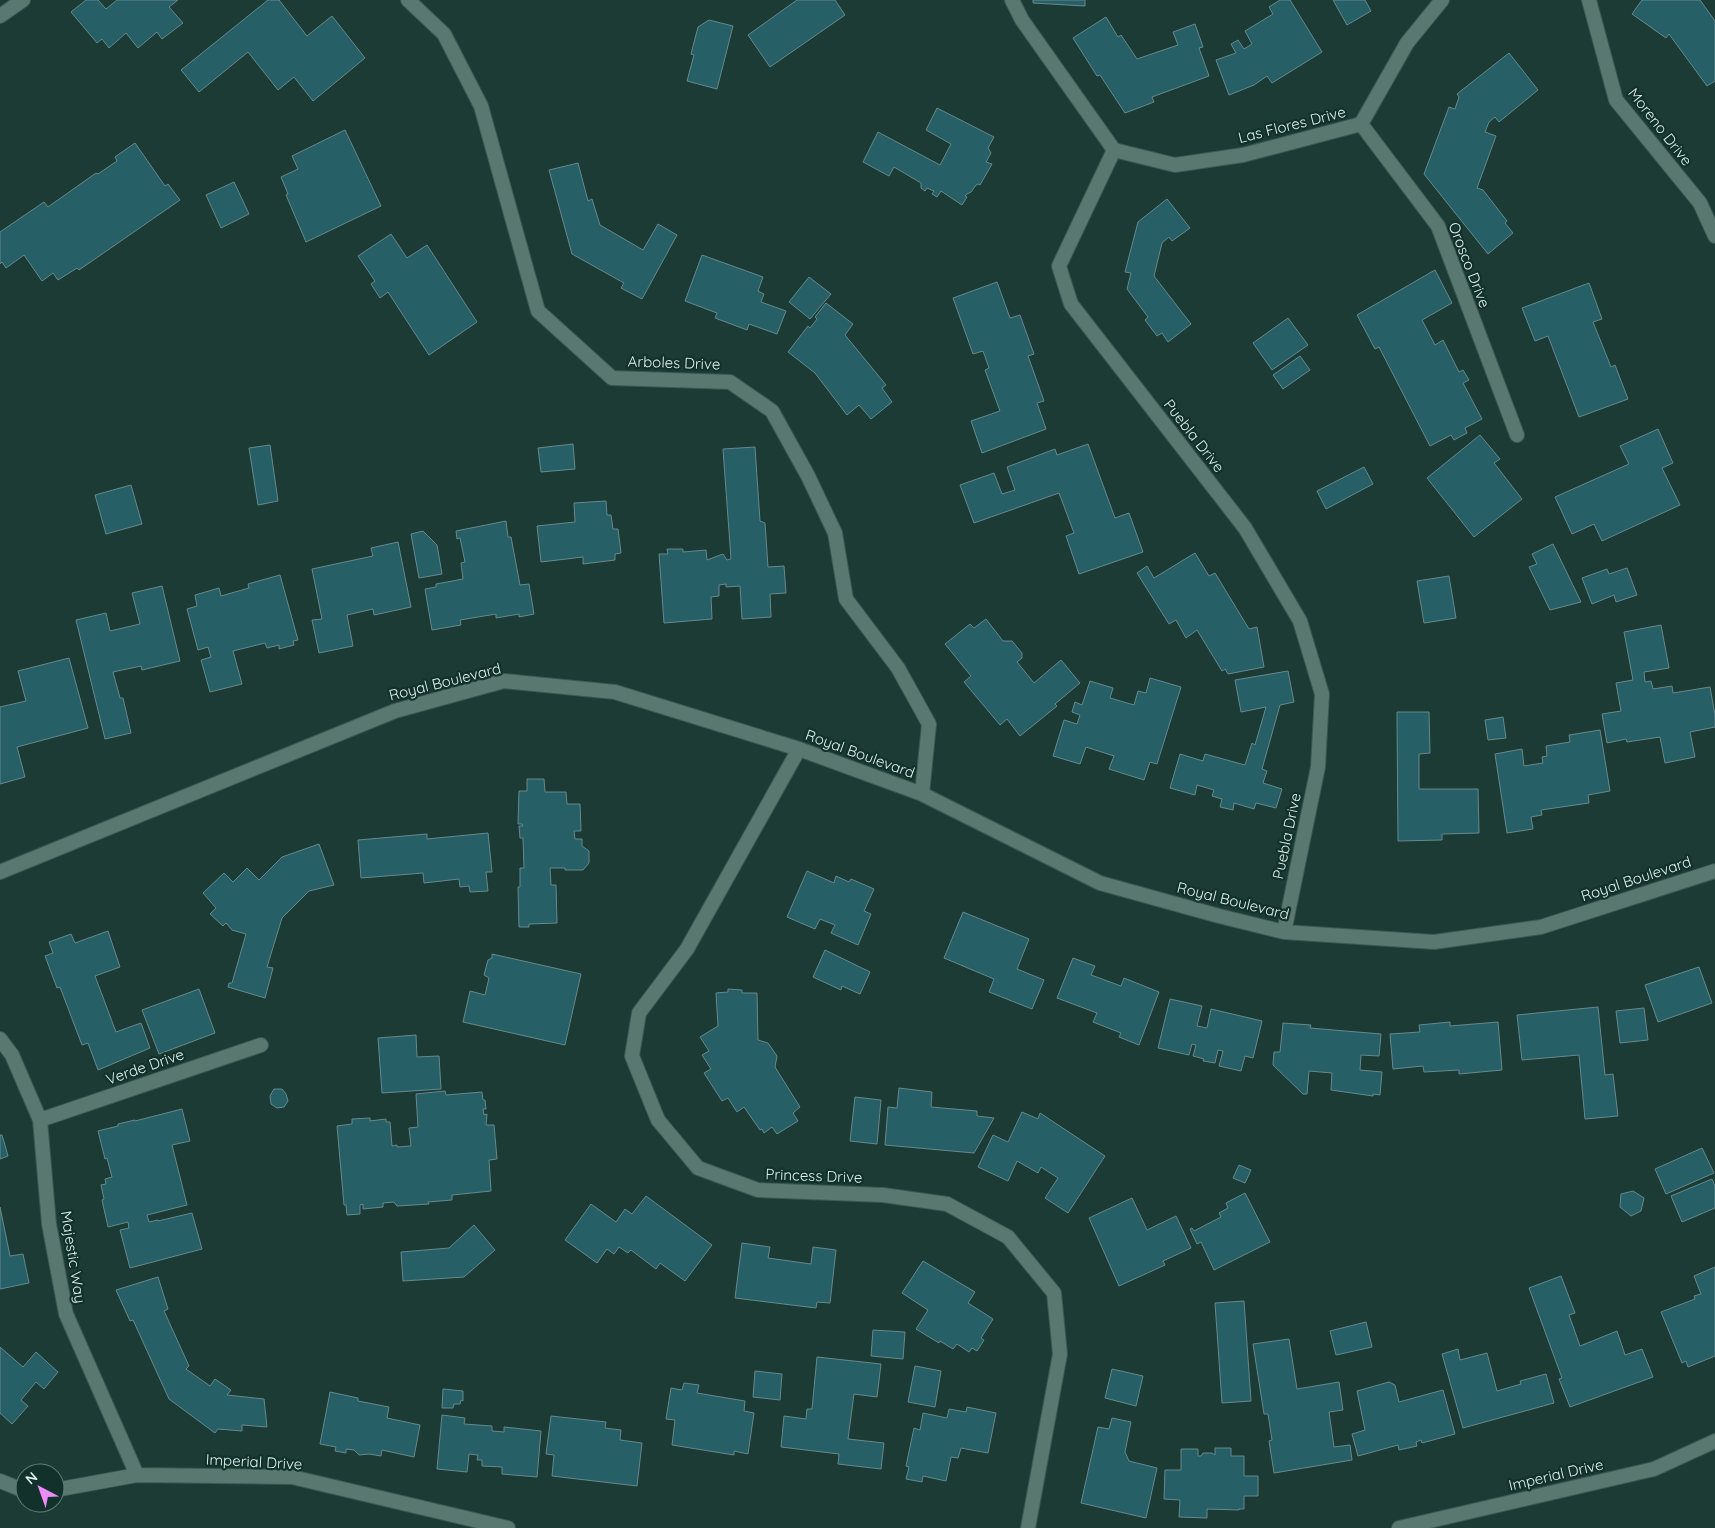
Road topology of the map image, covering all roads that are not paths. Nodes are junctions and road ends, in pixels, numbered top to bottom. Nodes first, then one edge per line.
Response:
1 (23, 0) edge
2 (408, 0) edge
3 (1012, 0) edge
4 (1442, 0) edge
5 (1589, 0) edge
6 (0, 16) edge
7 (1361, 124) junction
8 (1114, 150) junction
9 (1715, 236) edge
10 (1517, 436) dead end
11 (799, 749) junction
12 (922, 794) junction
13 (1715, 871) edge
14 (0, 872) edge
15 (1284, 932) junction
16 (0, 1039) edge
17 (261, 1045) dead end
18 (40, 1120) junction
19 (1715, 1441) edge
20 (137, 1475) junction
21 (0, 1481) edge
22 (15, 1487) edge
23 (65, 1488) edge
24 (508, 1528) edge
25 (1028, 1528) edge
26 (1399, 1528) edge

1 - 6 street
2 - 12 street, Arboles Drive
3 - 8 street
4 - 7 street, Las Flores Drive
5 - 9 street, Moreno Drive
7 - 8 street, Las Flores Drive
7 - 10 street, Orosco Drive
8 - 15 street, Puebla Drive
11 - 12 street, Royal Boulevard
11 - 14 street, Royal Boulevard
11 - 25 street, Princess Drive
12 - 15 street, Royal Boulevard
13 - 15 street, Royal Boulevard
16 - 18 street, Majestic Way
17 - 18 street, Verde Drive
18 - 20 street, Majestic Way
19 - 26 street, Imperial Drive
20 - 23 street, Imperial Drive
20 - 24 street, Imperial Drive
21 - 22 street

